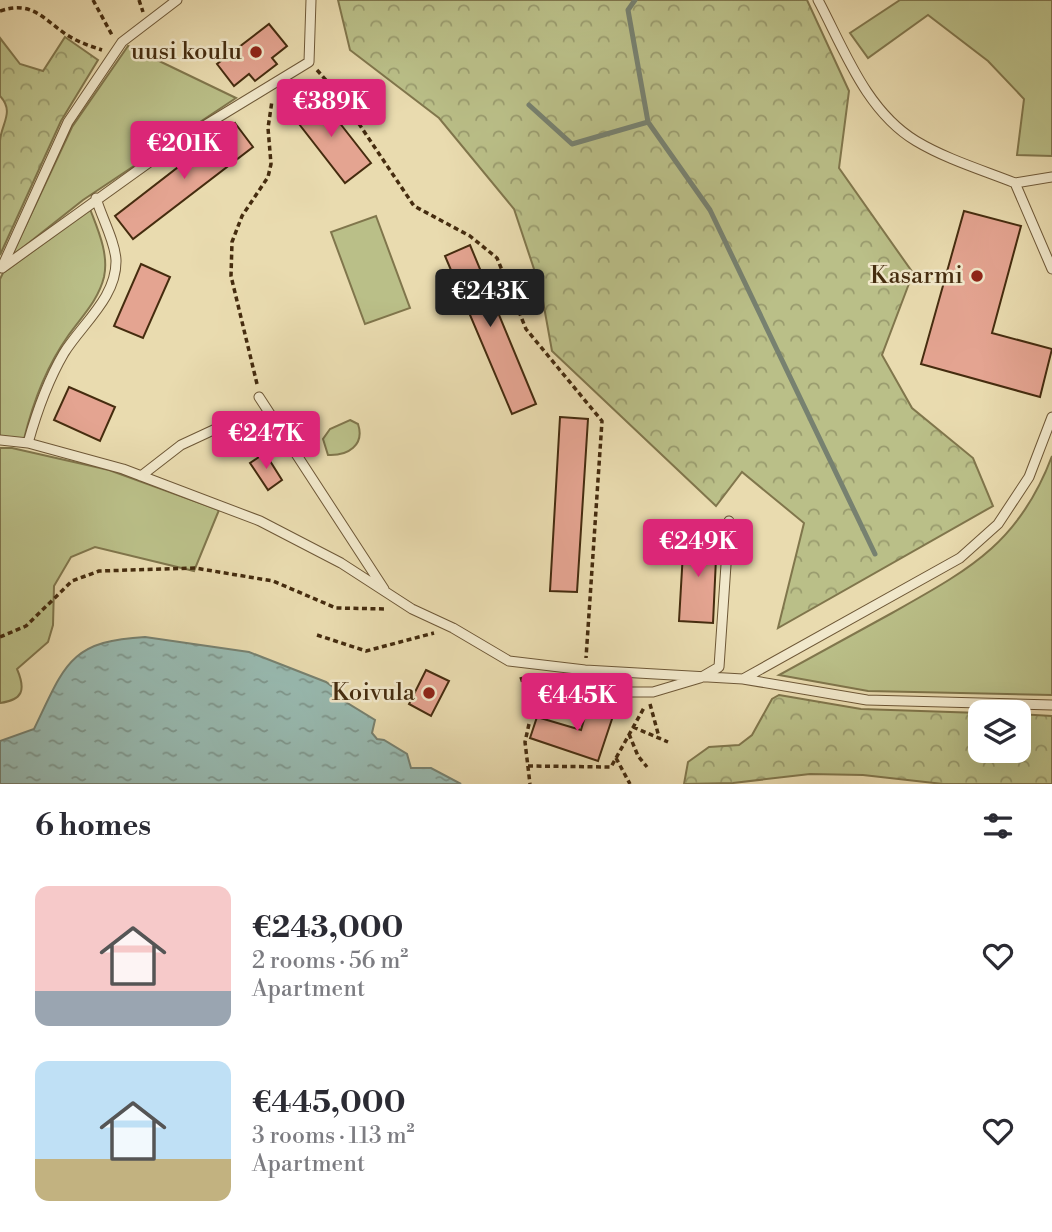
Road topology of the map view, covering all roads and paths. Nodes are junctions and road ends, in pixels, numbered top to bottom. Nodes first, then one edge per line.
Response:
1 (93, 0) edge
2 (177, 0) edge
3 (311, 0) edge
4 (818, 0) edge
5 (16, 3) edge
6 (0, 11) edge
7 (122, 42) junction
8 (114, 53) junction
9 (309, 62) junction
10 (274, 82) junction
11 (1052, 177) edge
12 (1015, 183) junction
13 (96, 198) junction
14 (1052, 269) edge
15 (1, 270) edge
16 (259, 397) joint
17 (1052, 417) edge
18 (278, 429) junction
19 (0, 440) edge
20 (28, 443) junction
21 (141, 476) junction
22 (729, 521) dead end
23 (387, 593) junction
24 (412, 609) junction
25 (453, 628) junction
26 (317, 635) dead end
27 (0, 637) edge
28 (585, 670) junction
29 (700, 678) junction
30 (743, 679) junction
31 (1052, 705) edge
32 (531, 710) dead end
33 (633, 727) junction
34 (629, 734) junction
35 (659, 737) junction
36 (668, 742) dead end
37 (616, 758) junction
38 (528, 766) dead end
39 (647, 767) dead end
40 (630, 783) edge

1 - 7 path
2 - 7 lane
3 - 9 lane
4 - 12 lane
5 - 6 path
5 - 8 path
7 - 8 lane
8 - 15 lane
9 - 10 lane
9 - 28 path
10 - 13 lane
10 - 16 path
11 - 12 lane
12 - 14 lane
13 - 15 lane
13 - 20 lane
16 - 18 lane
17 - 30 lane
18 - 21 lane
18 - 23 lane
19 - 20 lane
20 - 21 lane
21 - 23 lane
22 - 29 lane
23 - 24 lane
24 - 25 lane
24 - 27 path
25 - 26 path
25 - 28 lane
28 - 29 lane
29 - 30 lane
29 - 32 lane
30 - 31 lane
33 - 34 path
33 - 35 path
33 - 35 path
34 - 37 path
34 - 39 path
35 - 36 path
37 - 38 path
37 - 40 path

